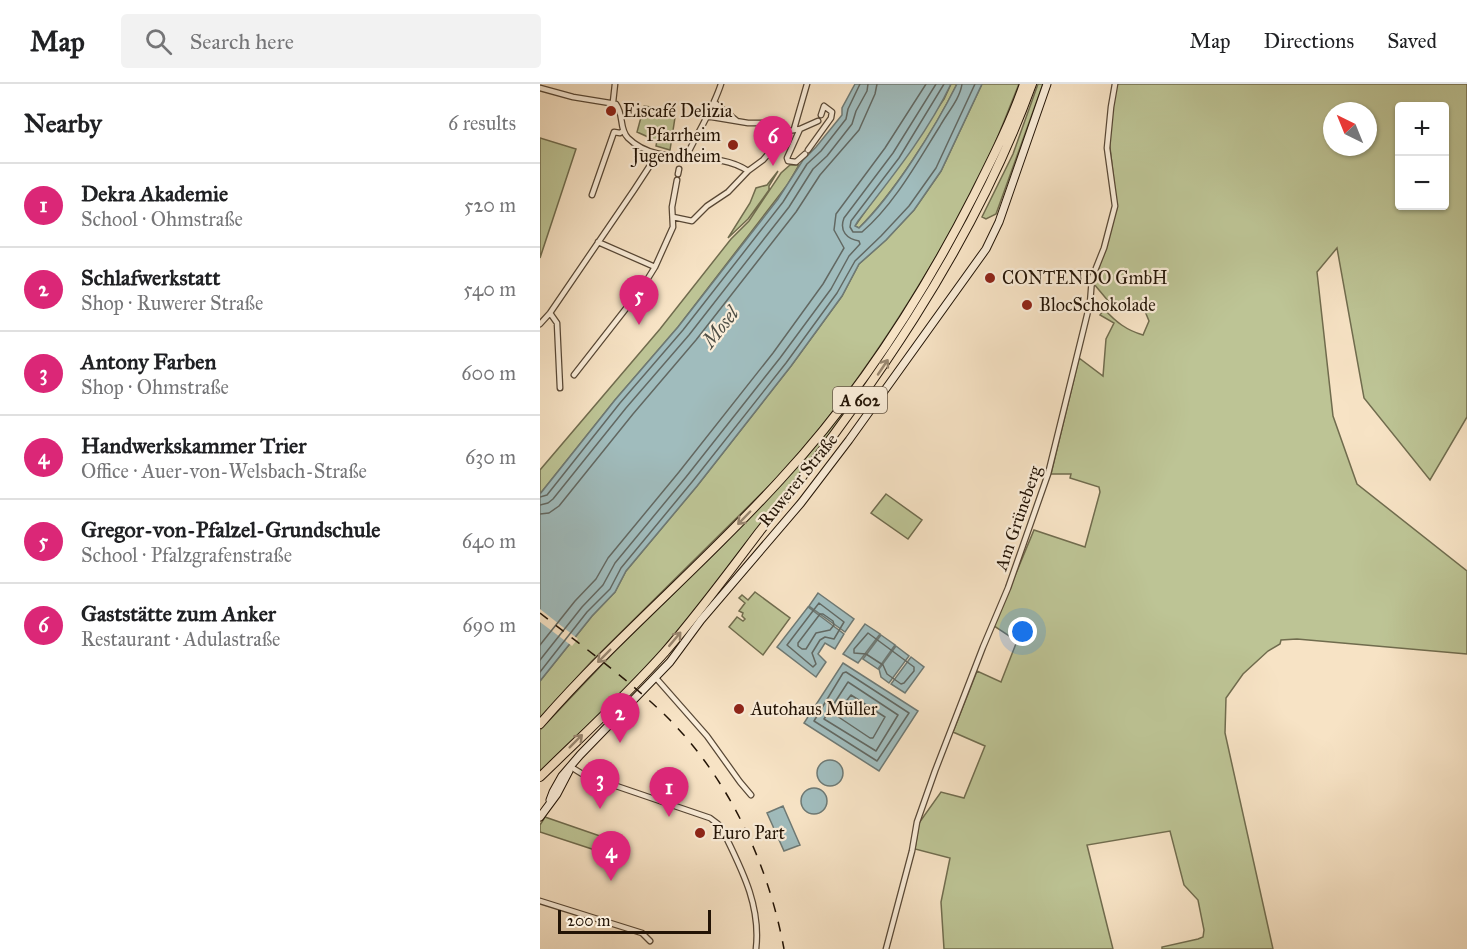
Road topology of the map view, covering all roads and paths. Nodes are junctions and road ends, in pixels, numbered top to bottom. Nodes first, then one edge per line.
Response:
1 (615, 84) edge
2 (721, 84) edge
3 (807, 84) edge
4 (1024, 84) edge
5 (1032, 84) edge
6 (1047, 84) edge
7 (1115, 84) edge
8 (540, 88) edge
9 (613, 102) junction
10 (715, 103) junction
11 (821, 115) dead end
12 (706, 116) junction
13 (737, 121) junction
14 (818, 121) dead end
15 (797, 129) junction
16 (623, 131) junction
17 (788, 131) junction
18 (655, 154) junction
19 (686, 157) junction
20 (748, 171) junction
21 (677, 180) dead end
22 (592, 195) dead end
23 (673, 218) junction
24 (598, 242) junction
25 (655, 267) junction
26 (550, 314) junction
27 (540, 323) edge
28 (574, 375) dead end
29 (560, 388) dead end
30 (656, 678) junction
31 (540, 724) edge
32 (571, 768) junction
33 (540, 777) edge
34 (752, 795) dead end
35 (540, 817) edge
36 (540, 901) edge
37 (650, 940) dead end
38 (756, 949) edge
39 (886, 949) edge

1 - 9 street
2 - 10 street
3 - 15 street
4 -> 31 highway, A 602
33 -> 5 highway, A 602
6 - 30 main road, Ruwerer Straße
7 - 39 street, Am Grüneberg
8 - 9 street
9 - 16 street
10 - 12 street
10 - 13 street
11 - 15 street
12 - 13 street
12 - 19 street
13 - 17 street
14 - 15 street
15 - 17 street
16 - 18 street
16 - 22 street
17 - 20 street
18 - 19 street
18 - 24 street
19 - 20 street
20 - 23 street
21 - 23 street
23 - 25 street
24 - 25 street
24 - 26 street
25 - 28 street
26 - 27 street
26 - 29 street
30 - 32 main road, Ruwerer Straße
30 - 34 street
32 - 35 main road, Ruwerer Straße
32 - 38 street
36 - 37 street

